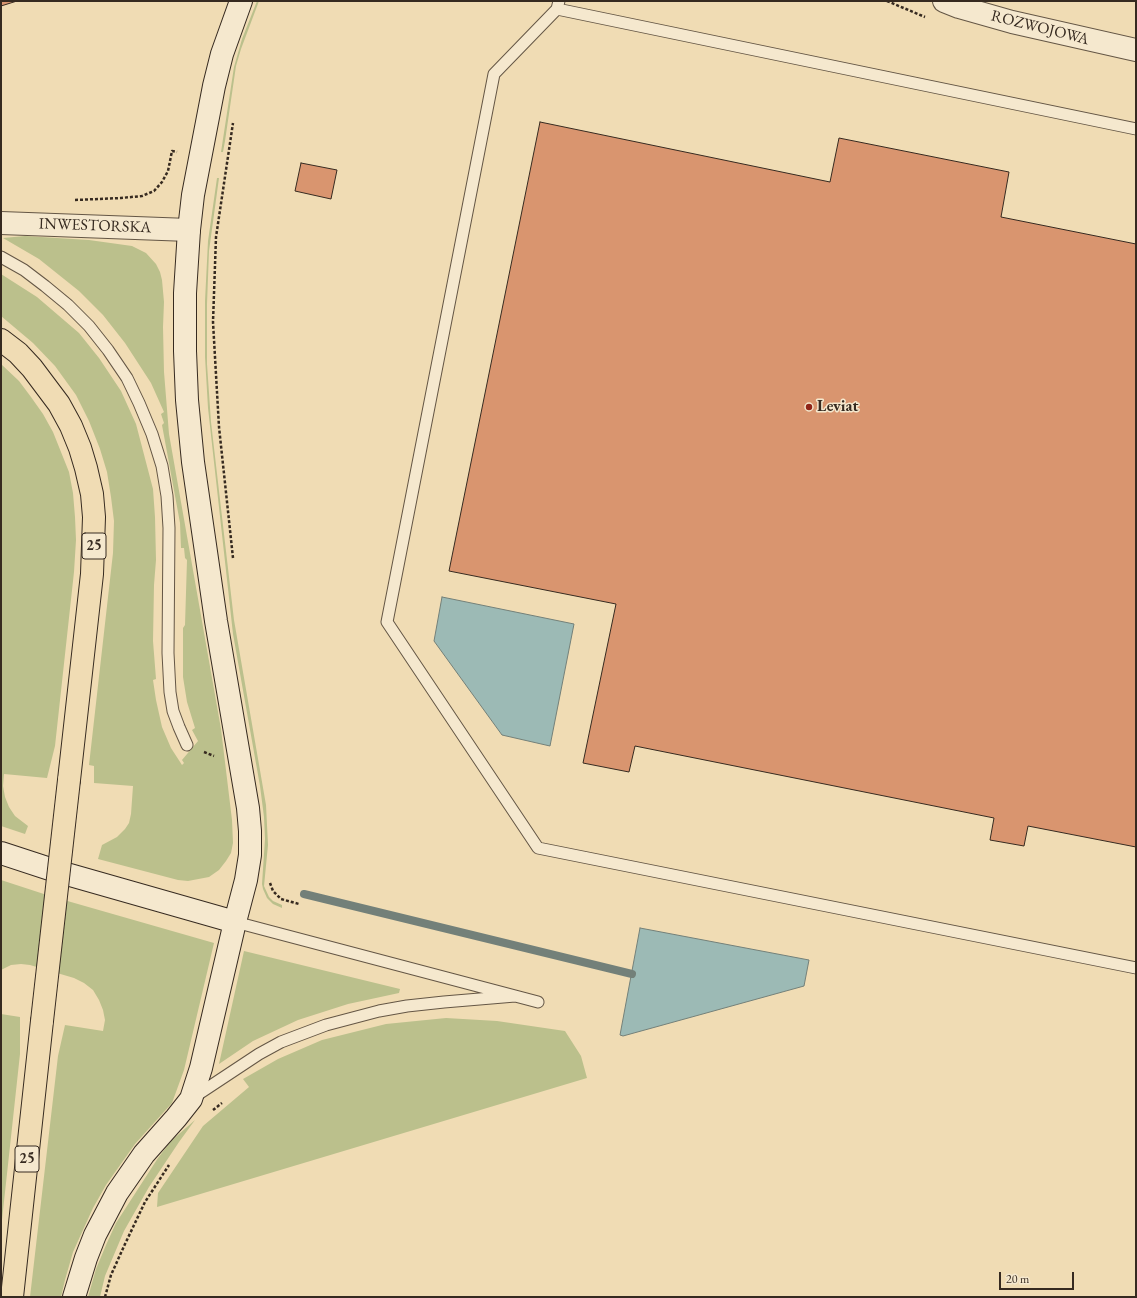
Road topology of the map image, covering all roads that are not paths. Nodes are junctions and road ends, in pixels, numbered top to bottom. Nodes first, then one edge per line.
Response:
1 (241, 1) edge
2 (944, 1) edge
3 (558, 5) edge
4 (1136, 50) edge
5 (1136, 129) edge
6 (1, 223) edge
7 (189, 230) junction
8 (1, 257) edge
9 (1, 340) edge
10 (187, 745) dead end
11 (1, 853) edge
12 (235, 922) junction
13 (1136, 968) edge
14 (515, 996) junction
15 (538, 1002) dead end
16 (191, 1099) junction
17 (12, 1297) edge
18 (74, 1297) edge

1 - 7 street
2 - 4 street, ROZWOJOWA
3 - 5 lane
3 - 13 lane
6 - 7 street, INWESTORSKA
7 - 12 street
8 - 10 lane
9 - 17 main road, 25, bridge
11 - 12 street
12 - 14 lane
12 - 16 street
14 - 15 lane
14 - 16 lane
16 - 18 street

